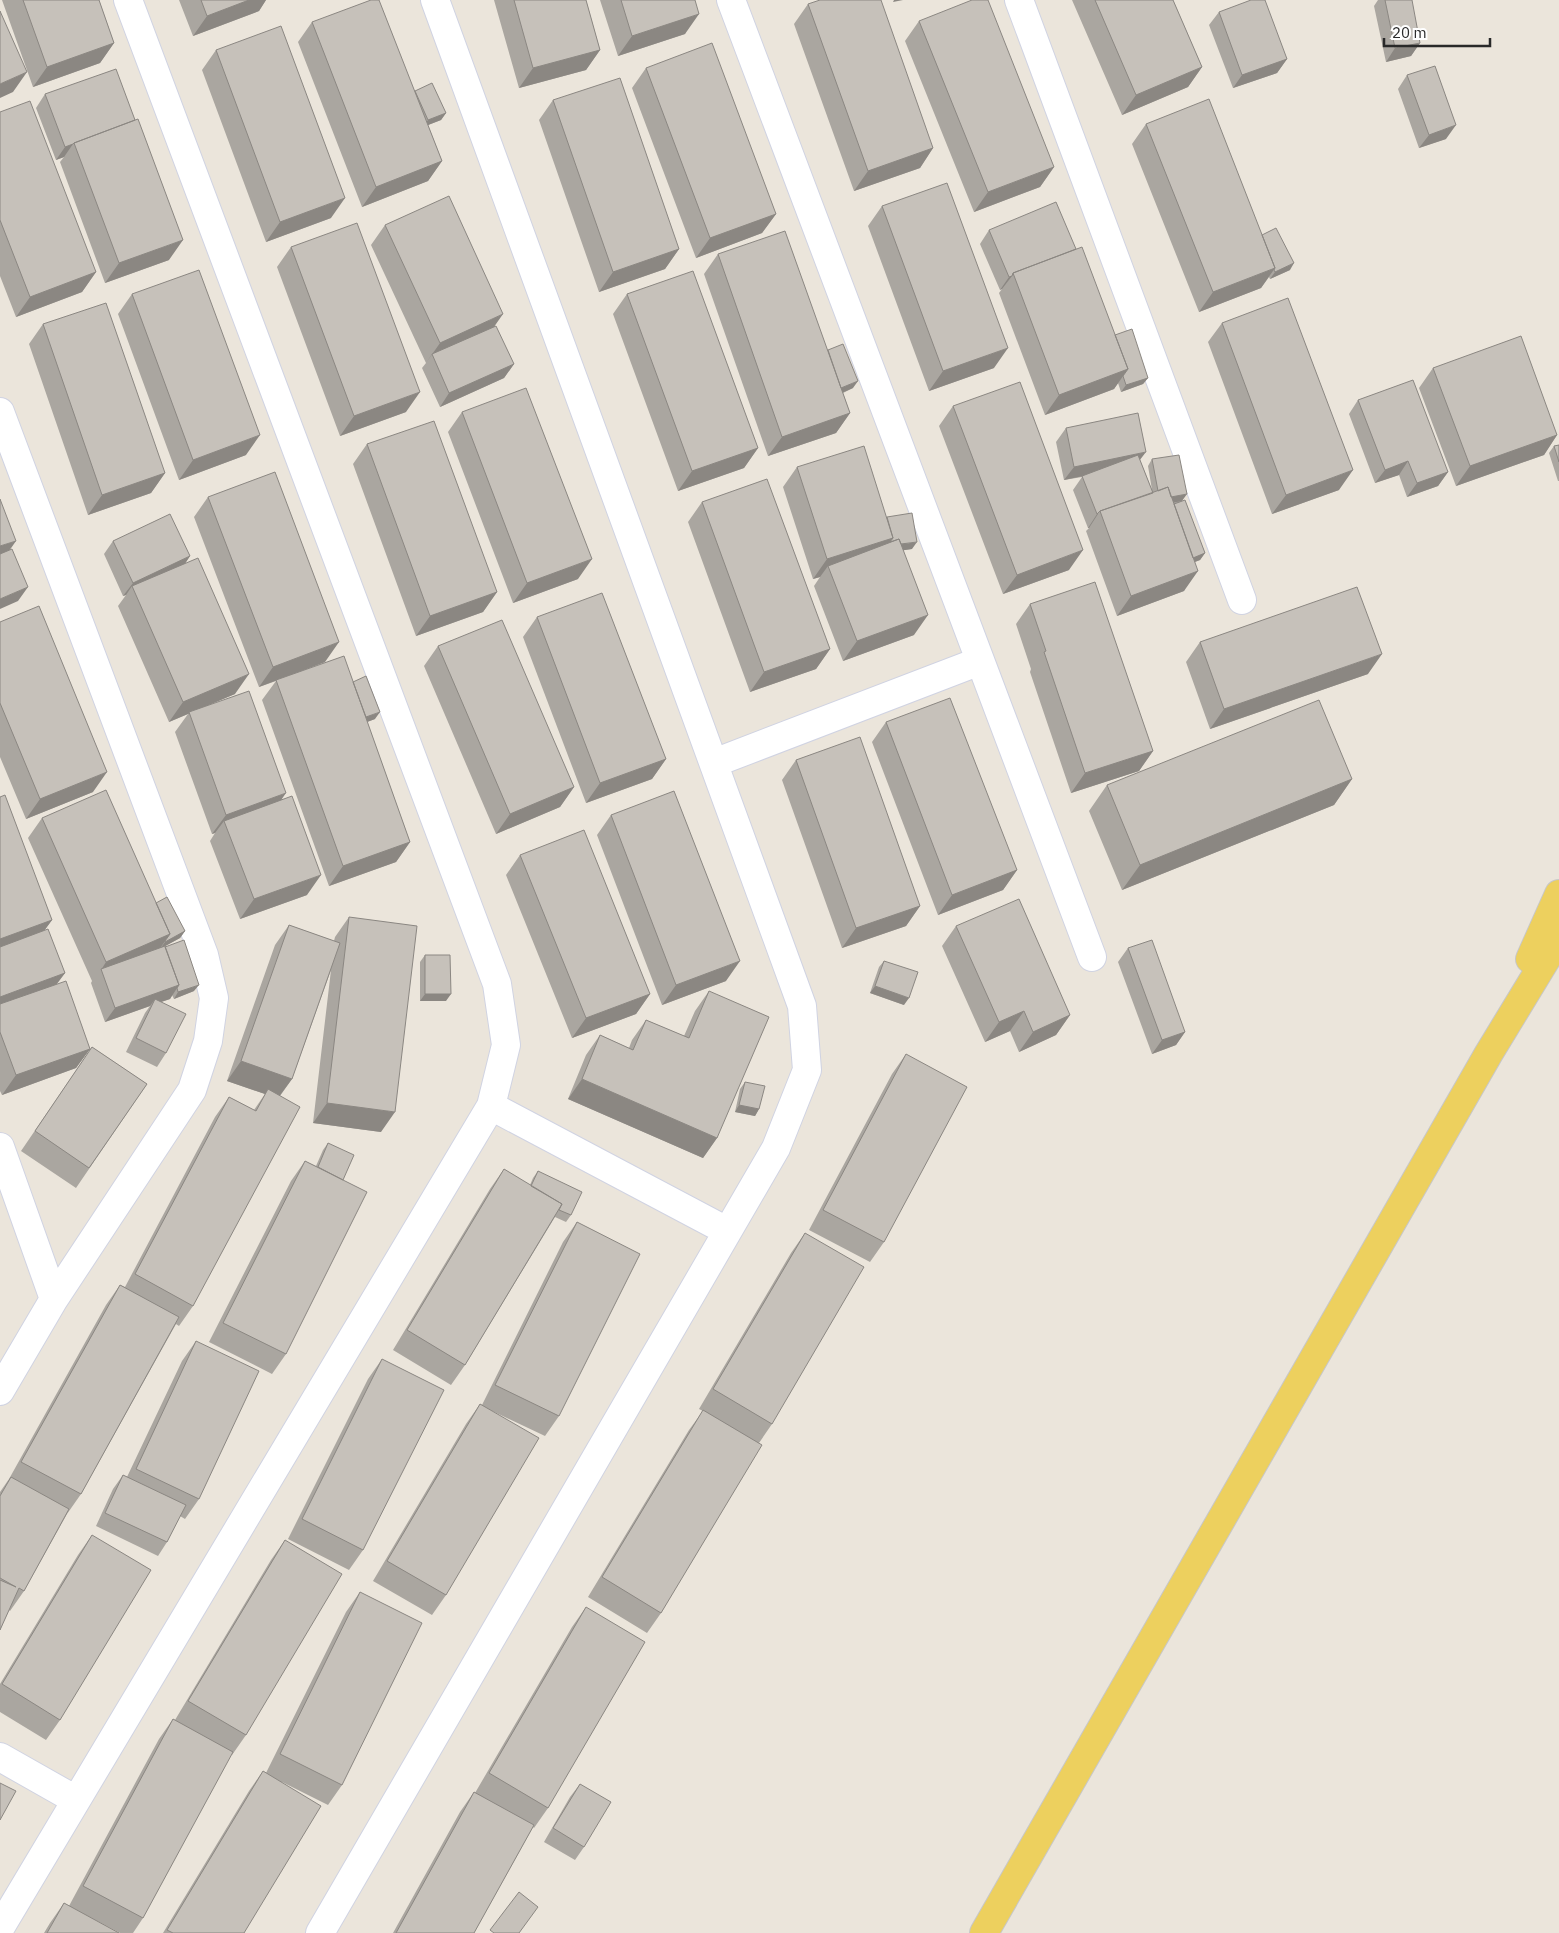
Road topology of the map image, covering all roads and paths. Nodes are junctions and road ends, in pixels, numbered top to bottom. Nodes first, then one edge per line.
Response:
1 (128, 0) edge
2 (435, 0) edge
3 (731, 0) edge
4 (1020, 0) edge
5 (0, 412) edge
6 (1242, 600) dead end
7 (980, 661) junction
8 (714, 763) junction
9 (1559, 894) edge
10 (1559, 938) edge
11 (1092, 956) dead end
12 (1488, 1053) junction
13 (491, 1106) junction
14 (0, 1147) edge
15 (727, 1230) junction
16 (54, 1299) junction
17 (0, 1391) edge
18 (0, 1756) edge
19 (76, 1800) junction
20 (0, 1928) edge
21 (320, 1933) edge
22 (984, 1933) edge

1 - 13 street
2 - 8 street
3 - 7 street
4 - 6 street
5 - 16 street
7 - 8 street
7 - 11 street
8 - 15 street
9 - 12 main road
10 - 12 main road
12 - 22 main road
13 - 15 street
13 - 19 street
14 - 16 street
15 - 21 street
16 - 17 street
18 - 19 street
19 - 20 street

